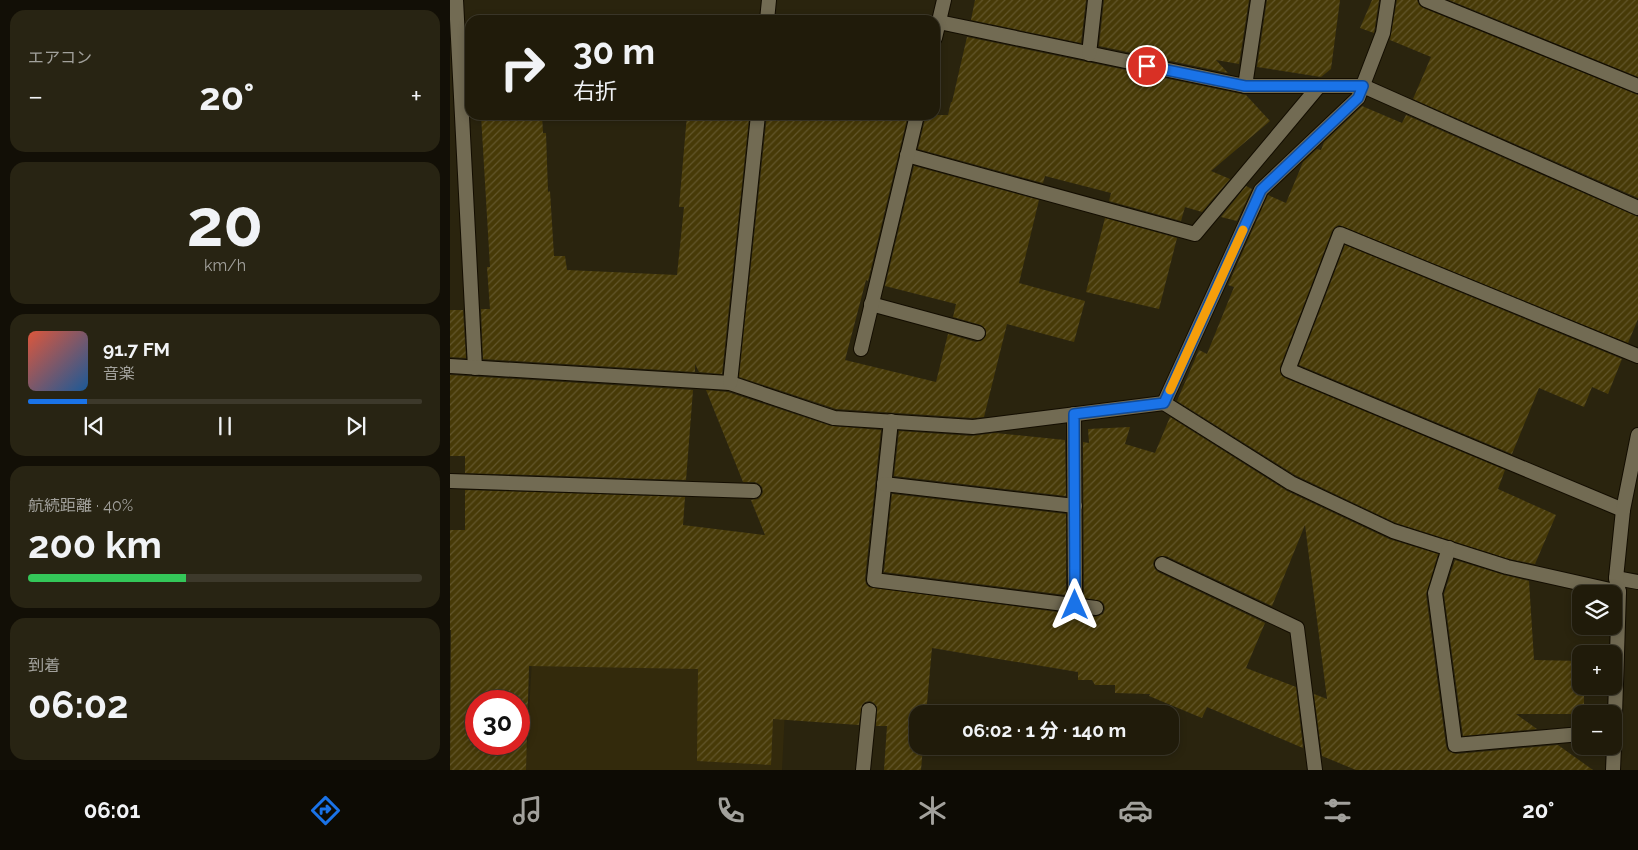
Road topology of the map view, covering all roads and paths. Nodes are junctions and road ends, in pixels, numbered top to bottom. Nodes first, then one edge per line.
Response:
1 (456, 0) edge
2 (770, 0) edge
3 (944, 0) edge
4 (1095, 0) edge
5 (1258, 0) edge
6 (1388, 0) edge
7 (1426, 0) edge
8 (768, 15) edge
9 (940, 18) edge
10 (940, 22) edge
11 (460, 53) edge
12 (1089, 54) junction
13 (1245, 86) junction
14 (1319, 86) junction
15 (1363, 86) junction
16 (1638, 86) edge
17 (757, 120) edge
18 (916, 120) edge
19 (907, 155) junction
20 (1638, 208) edge
21 (871, 304) junction
22 (978, 332) dead end
23 (861, 349) dead end
24 (1638, 356) edge
25 (450, 366) edge
26 (475, 368) junction
27 (730, 383) junction
28 (1164, 403) junction
29 (1074, 414) junction
30 (891, 421) junction
31 (1638, 435) edge
32 (450, 481) edge
33 (884, 484) junction
34 (754, 491) dead end
35 (1074, 506) junction
36 (1623, 510) junction
37 (1449, 548) junction
38 (1162, 564) dead end
39 (1616, 578) junction
40 (1638, 582) edge
41 (1588, 585) edge
42 (1618, 585) edge
43 (1075, 605) junction
44 (1096, 608) dead end
45 (1617, 635) edge
46 (1615, 705) edge
47 (869, 710) dead end
48 (1572, 735) edge
49 (1614, 755) edge
50 (863, 770) edge
51 (1315, 770) edge
52 (1613, 770) edge

1 - 11 street
2 - 8 street
3 - 9 street
4 - 12 street
5 - 13 street
6 - 15 street
7 - 16 street
10 - 12 street
11 - 26 street
12 - 13 street
13 - 14 street
14 - 15 street
14 - 19 street
15 - 20 street
15 - 28 street
17 - 27 street
18 - 19 street
19 - 21 street
21 - 22 street
21 - 23 street
24 - 36 street
25 - 26 street
26 - 27 street
27 - 30 street
28 - 29 street
28 - 37 street
29 - 30 street
29 - 35 street
30 - 33 street
31 - 36 street
32 - 34 street
33 - 35 street
33 - 43 street
35 - 43 street
36 - 39 street
37 - 41 street
37 - 48 street
38 - 51 street
39 - 40 street
39 - 42 street
43 - 44 street
45 - 46 street
47 - 50 street
49 - 52 street

